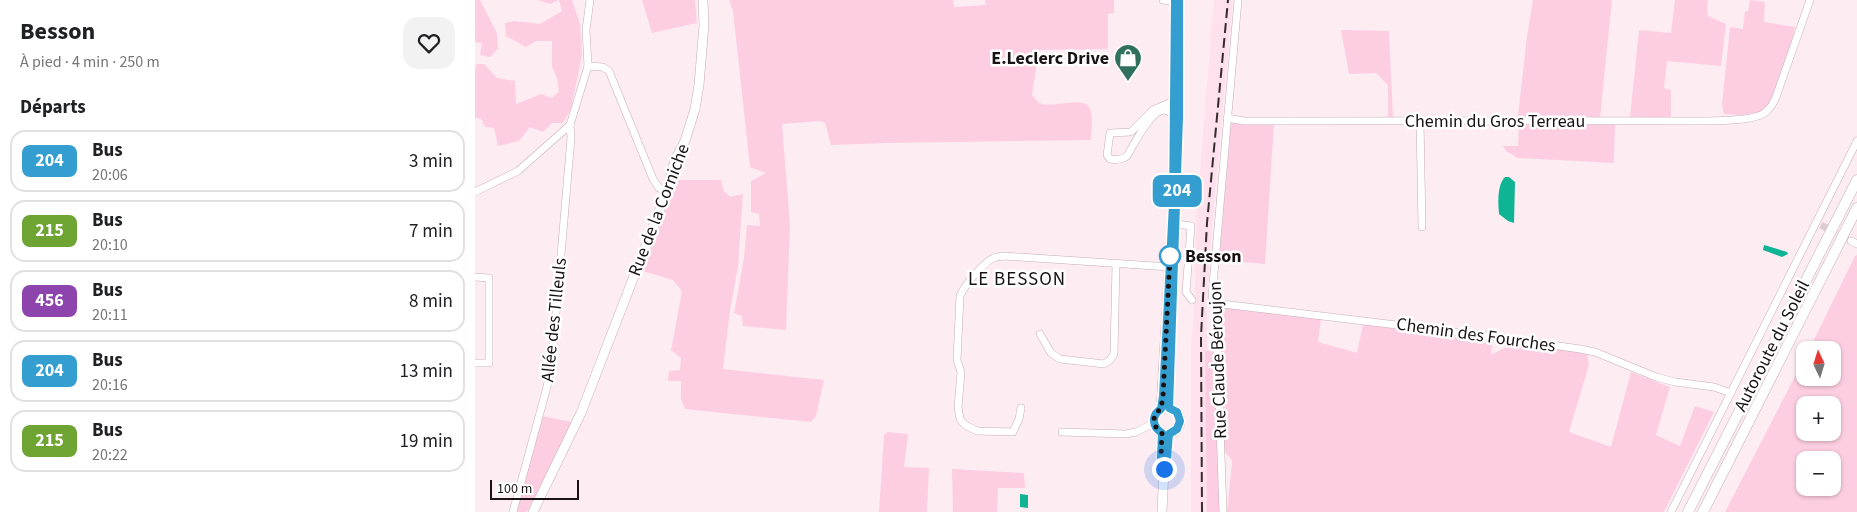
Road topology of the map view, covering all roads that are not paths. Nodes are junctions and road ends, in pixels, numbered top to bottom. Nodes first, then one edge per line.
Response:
1 (590, 0) edge
2 (703, 0) edge
3 (1163, 0) edge
4 (1238, 0) edge
5 (1809, 0) edge
6 (1176, 1) edge
7 (588, 66) junction
8 (1175, 101) junction
9 (1227, 118) junction
10 (1175, 120) junction
11 (1420, 121) junction
12 (569, 125) junction
13 (1857, 141) edge
14 (1857, 180) edge
15 (667, 191) junction
16 (475, 192) edge
17 (1857, 208) edge
18 (1176, 224) junction
19 (1422, 227) dead end
20 (1116, 264) junction
21 (1170, 267) junction
22 (475, 277) edge
23 (1192, 300) dead end
24 (1214, 303) junction
25 (1040, 334) dead end
26 (475, 363) edge
27 (1728, 391) junction
28 (1021, 408) dead end
29 (1165, 408) junction
30 (1154, 424) junction
31 (1062, 432) dead end
32 (1166, 434) junction
33 (513, 512) edge
34 (533, 512) edge
35 (1162, 512) edge
36 (1223, 512) edge
37 (1671, 512) edge
38 (1688, 512) edge
39 (1703, 512) edge

1 - 7 street
2 - 15 main road, Rue de la Corniche
3 - 6 street
4 - 9 street, Rue Claude Béroujon
5 - 11 street, Chemin du Gros Terreau
6 - 8 main road
6 - 18 main road
7 - 12 street
7 - 15 street
8 - 10 main road
8 - 10 street
9 - 11 street, Chemin du Gros Terreau
9 - 24 street, Rue Claude Béroujon
10 - 21 main road
11 - 19 street
12 - 16 street
12 - 33 street, Allée des Tilleuls
13 - 27 street
14 - 38 highway, Autoroute du Soleil
15 - 34 main road, Rue de la Corniche
17 - 39 highway, Autoroute du Soleil
18 - 23 street
18 - 29 main road
20 - 21 street
20 - 25 street
20 - 28 street
21 - 29 main road
22 - 26 street
24 - 27 street, Chemin des Fourches
24 - 36 street, Rue Claude Béroujon
27 - 37 street
29 - 30 main road
29 - 32 main road
30 - 31 street
30 - 32 main road
32 - 35 main road

